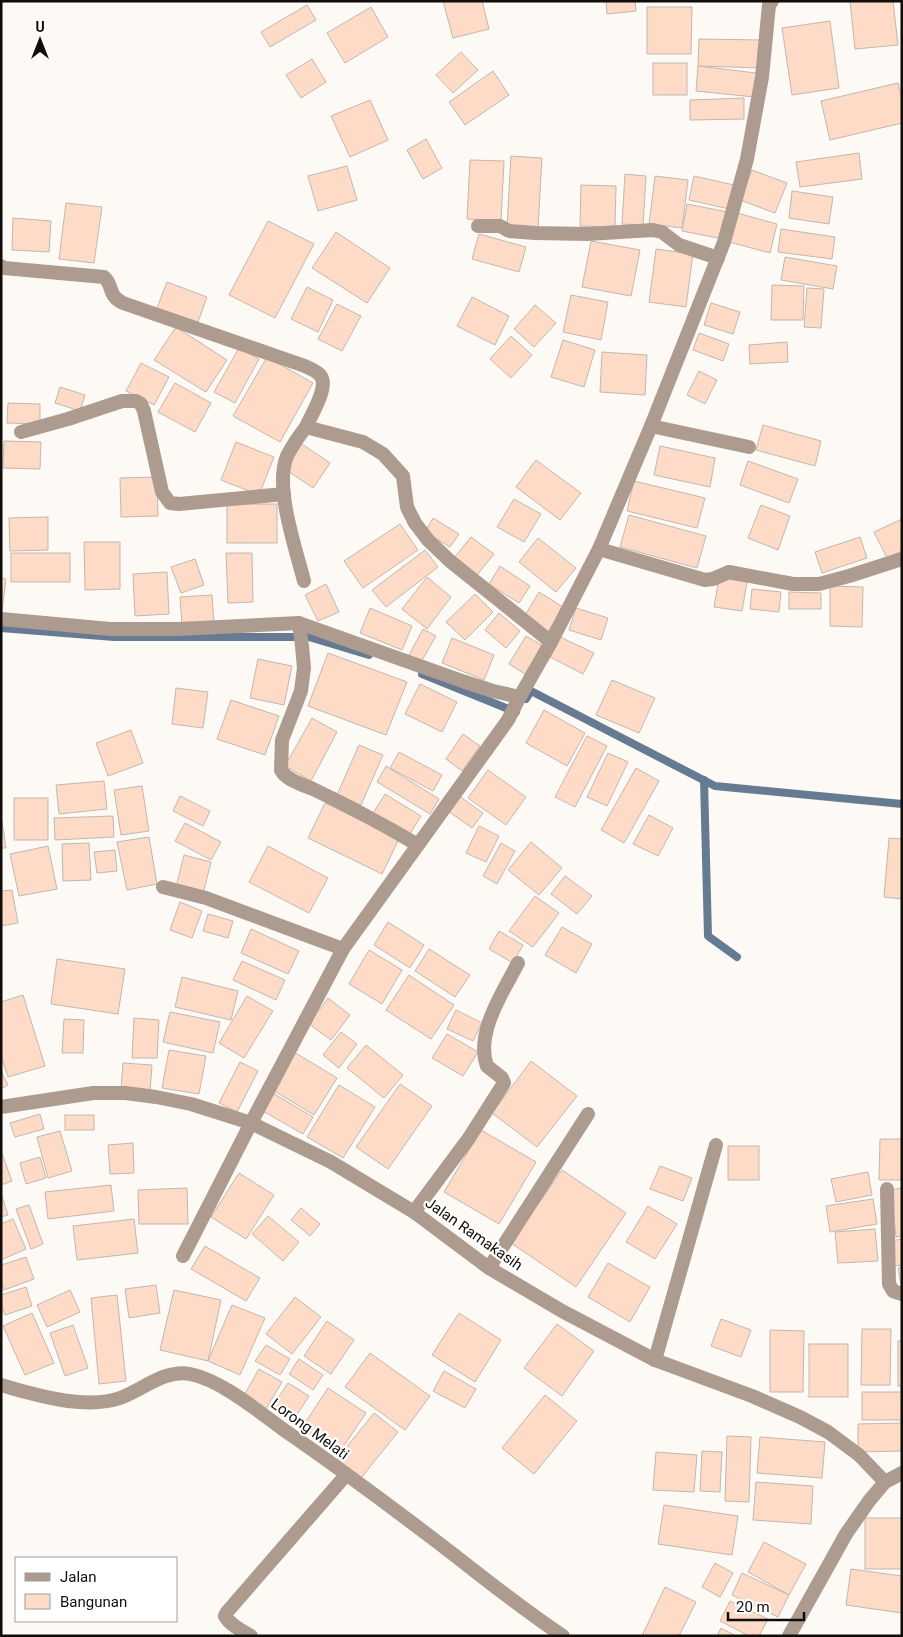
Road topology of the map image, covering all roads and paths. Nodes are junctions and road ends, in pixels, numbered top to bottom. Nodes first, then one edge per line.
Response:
1 (772, 1) edge
2 (478, 226) dead end
3 (718, 258) junction
4 (1, 266) edge
5 (651, 426) junction
6 (306, 427) junction
7 (21, 432) dead end
8 (749, 447) dead end
9 (284, 494) junction
10 (599, 549) junction
11 (902, 559) edge
12 (304, 581) dead end
13 (1, 619) edge
14 (299, 625) junction
15 (551, 642) junction
16 (519, 699) junction
17 (418, 845) junction
18 (163, 887) dead end
19 (343, 949) junction
20 (518, 963) dead end
21 (1, 1107) edge
22 (588, 1114) dead end
23 (251, 1123) junction
24 (716, 1145) dead end
25 (887, 1189) dead end
26 (414, 1212) junction
27 (183, 1256) dead end
28 (490, 1268) junction
29 (902, 1294) edge
30 (656, 1360) junction
31 (1, 1385) edge
32 (902, 1473) edge
33 (346, 1475) junction
34 (885, 1482) junction
35 (251, 1636) edge
36 (563, 1636) edge
37 (789, 1636) edge

1 - 3 street
2 - 3 street
3 - 5 street
4 - 6 street
5 - 8 street
5 - 10 street
6 - 9 street
6 - 15 street
7 - 9 street
9 - 12 street
10 - 11 street
10 - 15 street
13 - 14 street
14 - 16 street
14 - 17 street
15 - 16 street
16 - 17 street
17 - 19 street
18 - 19 street
19 - 23 street
20 - 26 street
21 - 23 street, Jalan Ramakasih
22 - 28 street
23 - 26 street, Jalan Ramakasih
23 - 27 street
24 - 30 street
25 - 29 street
26 - 28 street, Jalan Ramakasih
28 - 30 street, Jalan Ramakasih
30 - 34 street, Jalan Ramakasih
31 - 33 street, Lorong Melati
32 - 34 street
33 - 35 street
33 - 36 street, Lorong Melati
34 - 37 street

